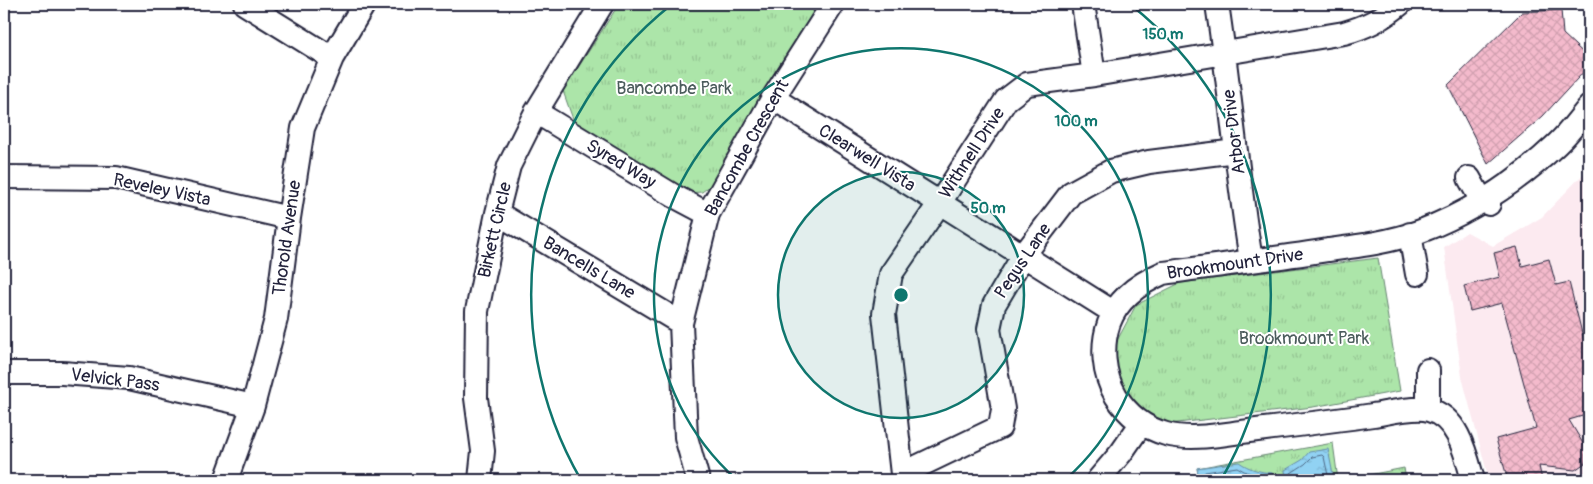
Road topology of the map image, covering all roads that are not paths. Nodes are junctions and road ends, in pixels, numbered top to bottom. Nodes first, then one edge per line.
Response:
1 (245, 4) edge
2 (364, 4) edge
3 (602, 4) edge
4 (833, 4) edge
5 (1083, 4) edge
6 (1217, 4) edge
7 (1400, 4) edge
8 (1225, 54) junction
9 (332, 58) junction
10 (1094, 75) junction
11 (773, 98) junction
12 (1589, 107) edge
13 (536, 112) junction
14 (1236, 151) junction
15 (4, 177) edge
16 (1469, 178) dead end
17 (1486, 203) junction
18 (939, 204) junction
19 (497, 214) junction
20 (708, 214) junction
21 (289, 218) junction
22 (1410, 234) junction
23 (1023, 256) junction
24 (1251, 260) junction
25 (1416, 274) dead end
26 (1113, 312) junction
27 (682, 323) junction
28 (1428, 370) dead end
29 (4, 373) edge
30 (254, 406) junction
31 (1428, 409) junction
32 (1141, 424) junction
33 (904, 477) edge
34 (226, 480) edge
35 (480, 480) edge
36 (698, 480) edge
37 (1098, 480) edge
38 (1473, 480) edge

1 - 9 street
2 - 9 street, Thorold Avenue
3 - 13 street, Birkett Circle
4 - 11 street, Bancombe Crescent
5 - 10 street
6 - 8 street, Arbor Drive
7 - 8 street, Withnell Drive
8 - 10 street, Withnell Drive
8 - 14 street, Arbor Drive
9 - 21 street, Thorold Avenue
10 - 18 street, Withnell Drive
11 - 18 street, Clearwell Vista
11 - 20 street, Bancombe Crescent
12 - 17 street, Brookmount Drive
13 - 19 street, Birkett Circle
13 - 20 street, Syred Way
14 - 23 street, Pegus Lane
14 - 24 street, Arbor Drive
15 - 21 street, Reveley Vista
16 - 17 street
17 - 22 street, Brookmount Drive
18 - 23 street, Clearwell Vista
18 - 33 street, Withnell Drive
19 - 27 street, Bancells Lane
19 - 35 street, Birkett Circle
20 - 27 street, Bancombe Crescent
21 - 30 street, Thorold Avenue
22 - 24 street, Brookmount Drive
22 - 25 street
23 - 26 street, Clearwell Vista
23 - 33 street, Pegus Lane
24 - 26 street, Brookmount Drive
26 - 32 street, Brookmount Drive
27 - 36 street, Bancombe Crescent
28 - 31 street
29 - 30 street, Velvick Pass
30 - 34 street, Thorold Avenue
31 - 32 street, Brookmount Drive
31 - 38 street
32 - 37 street

